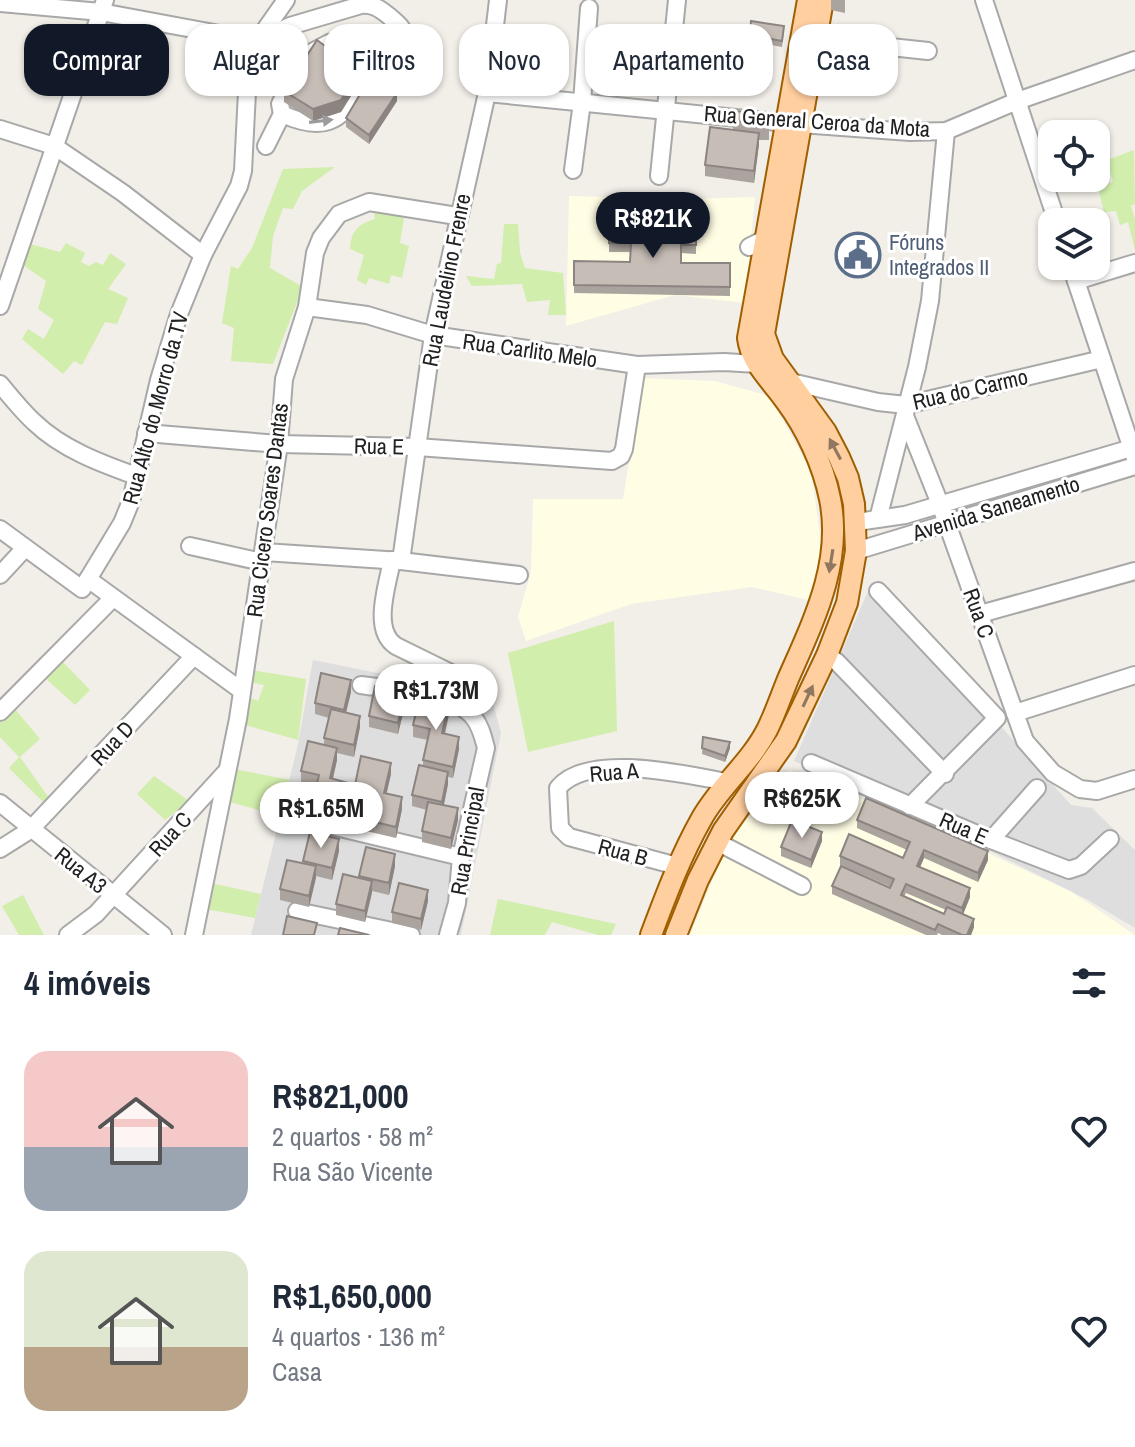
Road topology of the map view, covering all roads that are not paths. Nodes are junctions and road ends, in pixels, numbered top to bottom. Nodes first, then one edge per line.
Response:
1 (286, 0) edge
2 (498, 0) edge
3 (677, 0) edge
4 (808, 0) edge
5 (823, 0) edge
6 (984, 0) edge
7 (0, 3) edge
8 (103, 6) edge
9 (589, 8) dead end
10 (269, 24) edge
11 (297, 24) edge
12 (398, 24) edge
13 (495, 24) edge
14 (819, 24) edge
15 (185, 25) edge
16 (324, 46) edge
17 (898, 48) edge
18 (928, 51) dead end
19 (1135, 60) edge
20 (245, 96) edge
21 (357, 96) edge
22 (486, 96) edge
23 (519, 96) edge
24 (801, 96) edge
25 (1017, 101) junction
26 (582, 102) junction
27 (667, 109) junction
28 (282, 114) junction
29 (794, 123) junction
30 (0, 129) edge
31 (946, 131) junction
32 (54, 146) junction
33 (266, 146) dead end
34 (573, 170) dead end
35 (659, 176) dead end
36 (1052, 208) edge
37 (457, 216) junction
38 (203, 255) junction
39 (1135, 263) edge
40 (1110, 268) edge
41 (1076, 280) edge
42 (0, 306) edge
43 (307, 307) junction
44 (433, 335) junction
45 (1102, 359) junction
46 (757, 364) junction
47 (637, 365) junction
48 (791, 382) junction
49 (0, 384) edge
50 (906, 410) junction
51 (146, 433) junction
52 (279, 444) junction
53 (417, 447) junction
54 (1134, 451) edge
55 (1135, 466) edge
56 (136, 476) junction
57 (1028, 479) junction
58 (1034, 496) junction
59 (940, 504) junction
60 (878, 519) junction
61 (857, 522) junction
62 (947, 524) junction
63 (0, 529) edge
64 (190, 546) dead end
65 (25, 548) junction
66 (856, 551) junction
67 (263, 557) junction
68 (396, 560) junction
69 (1135, 571) edge
70 (0, 575) edge
71 (519, 575) dead end
72 (85, 584) junction
73 (878, 591) dead end
74 (113, 598) junction
75 (980, 614) junction
76 (827, 655) junction
77 (194, 656) junction
78 (1135, 675) edge
79 (463, 679) dead end
80 (361, 685) dead end
81 (242, 691) junction
82 (0, 712) edge
83 (1015, 713) junction
84 (767, 730) junction
85 (786, 741) junction
86 (750, 756) junction
87 (811, 763) dead end
88 (766, 771) junction
89 (226, 772) junction
90 (945, 774) junction
91 (1135, 779) edge
92 (727, 782) junction
93 (1037, 788) dead end
94 (0, 803) edge
95 (910, 806) junction
96 (311, 821) dead end
97 (30, 830) junction
98 (569, 837) joint
99 (1110, 839) dead end
100 (991, 840) junction
101 (717, 842) junction
102 (0, 849) edge
103 (461, 857) junction
104 (677, 866) junction
105 (802, 886) dead end
106 (113, 896) junction
107 (297, 911) dead end
108 (68, 935) edge
109 (163, 935) edge
110 (194, 935) edge
111 (411, 935) edge
112 (448, 935) edge
113 (651, 935) edge
114 (676, 935) edge

1 - 10 street, Rua Alto do Morro da TV
2 - 13 street, Rua Laudelino Frenre
3 - 27 street
4 - 29 main road
5 - 14 main road
6 - 25 street
7 - 8 street
8 - 15 street
8 - 32 street
9 - 26 street
11 - 12 street
16 - 28 street
17 - 18 street
19 - 25 street, Rua General Ceroa da Mota
20 - 38 street, Rua Alto do Morro da TV
28 -> 21 street
22 - 37 street, Rua Laudelino Frenre
23 - 26 street, Rua General Ceroa da Mota
24 - 29 main road
25 - 31 street, Rua General Ceroa da Mota
25 - 36 street
26 - 27 street, Rua General Ceroa da Mota
26 - 34 street
27 - 29 street, Rua General Ceroa da Mota
27 - 35 street
28 - 33 street
29 - 31 street, Rua General Ceroa da Mota
29 - 46 main road
29 - 48 main road
30 - 32 street
31 - 50 street
32 - 38 street
32 - 42 street
37 - 43 street, Rua Cicero Soares Dantas
37 - 44 street, Rua Laudelino Frenre
38 - 51 street, Rua Alto do Morro da TV
39 - 40 street
41 - 45 street
43 - 44 street, Rua Carlito Melo
43 - 52 street, Rua Cicero Soares Dantas
44 - 47 street, Rua Carlito Melo
44 - 53 street, Rua Laudelino Frenre
45 - 50 street, Rua do Carmo
45 - 54 street
46 - 47 street, Rua Carlito Melo
46 -> 84 main road
47 - 53 street, Rua E
48 - 50 street, Rua do Carmo
61 -> 48 main road
49 - 56 street
50 - 59 street, Rua C
50 - 60 street
51 - 52 street, Rua E
51 - 56 street, Rua Alto do Morro da TV
52 - 53 street, Rua E
52 - 67 street, Rua Cicero Soares Dantas
53 - 68 street, Rua Laudelino Frenre
54 - 57 street, Avenida Saneamento
55 - 58 street, Avenida Saneamento
56 - 72 street, Rua Alto do Morro da TV
57 - 58 street
57 - 59 street, Avenida Saneamento
58 - 62 street, Avenida Saneamento
59 - 60 street, Avenida Saneamento
59 - 62 street, Rua C
60 - 61 street, Avenida Saneamento
61 - 66 main road
62 - 66 street, Avenida Saneamento
62 - 75 street, Rua C
63 - 65 street
64 - 67 street
65 - 70 street
65 - 72 street
66 - 76 main road
67 - 68 street
67 - 81 street, Rua Cicero Soares Dantas
68 - 71 street
68 - 79 street, Rua Laudelino Frenre
69 - 75 street
72 - 74 street
73 - 90 street
74 - 77 street
74 - 82 street
75 - 83 street, Rua C
85 -> 76 main road
76 - 90 street
77 - 81 street
77 - 97 street, Rua D
78 - 83 street
80 - 103 street, Rua Principal
81 - 89 street, Rua Cicero Soares Dantas
83 - 91 street, Rua C
84 - 85 main road
84 - 86 main road
85 - 88 main road
86 - 88 main road
86 - 92 main road
87 - 95 street, Rua E
88 - 101 main road
89 - 106 street, Rua C
89 - 110 street, Rua Cicero Soares Dantas
90 - 95 street
92 - 98 street, Rua A
92 - 104 main road
93 - 100 street
94 - 97 street, Rua A3
95 - 100 street, Rua E
96 - 103 street
97 - 102 street
97 - 106 street, Rua A3
98 - 104 street, Rua B
99 - 100 street, Rua E
101 - 105 street
101 - 114 main road
103 - 112 street, Rua Principal
104 - 113 main road
106 - 108 street
106 - 109 street, Rua A3
107 - 111 street

